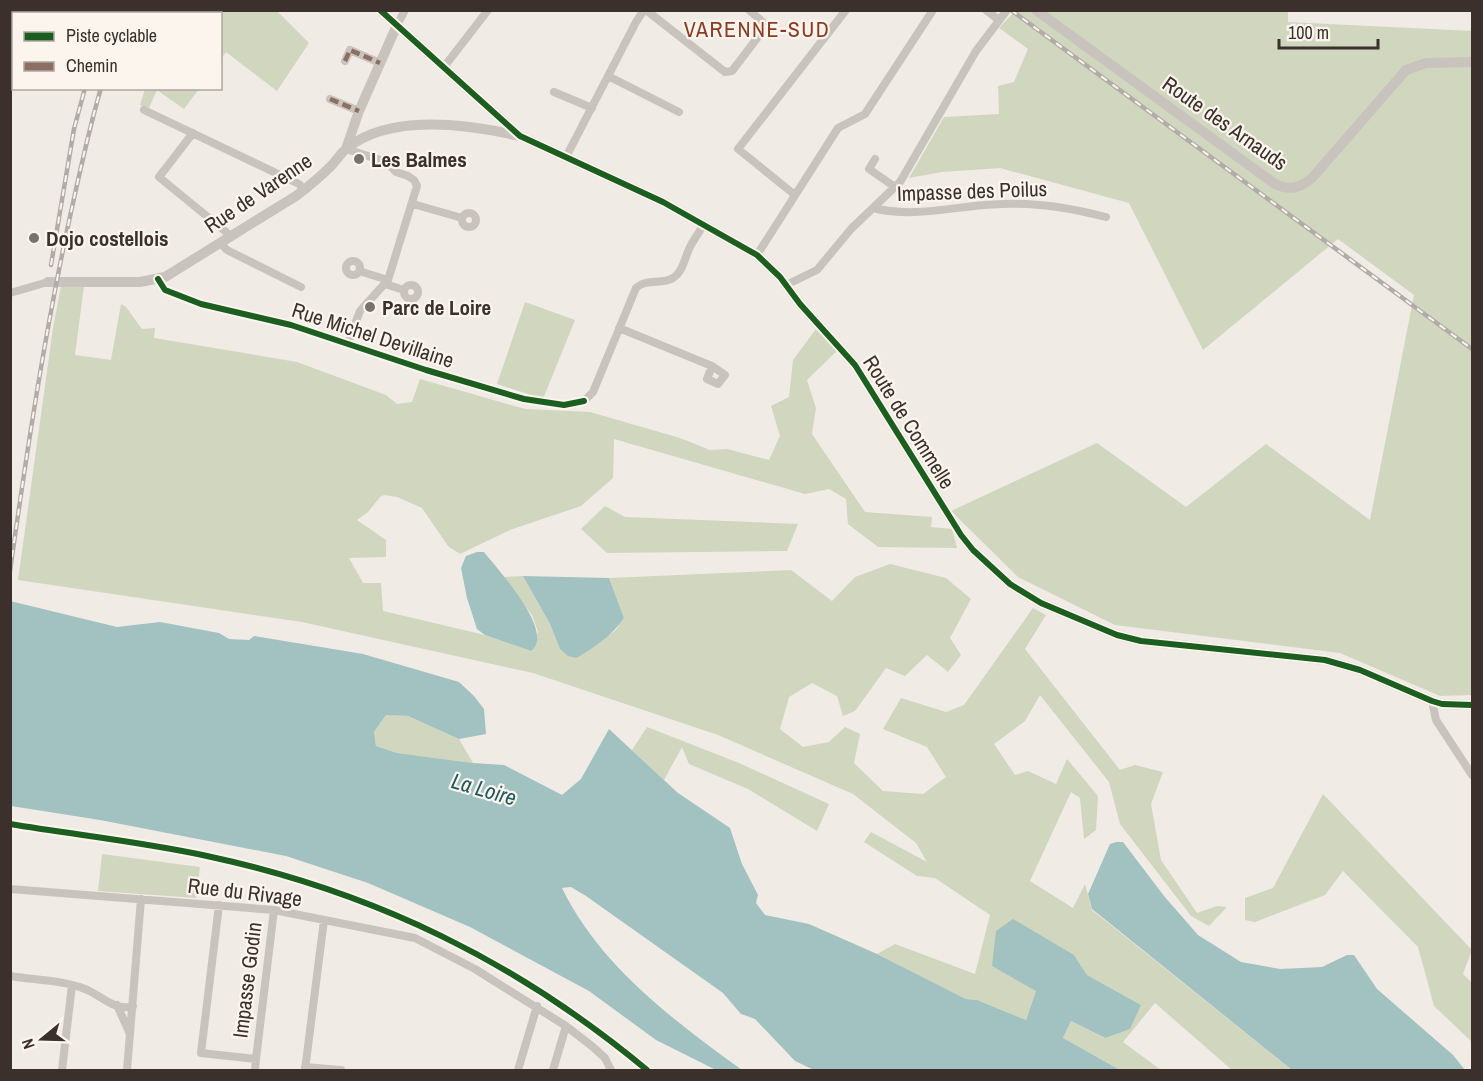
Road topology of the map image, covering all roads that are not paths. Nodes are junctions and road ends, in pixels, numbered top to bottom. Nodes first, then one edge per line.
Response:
1 (380, 10) edge
2 (405, 10) edge
3 (488, 10) edge
4 (645, 10) edge
5 (749, 10) edge
6 (846, 10) edge
7 (933, 10) edge
8 (987, 10) edge
9 (1007, 10) edge
10 (1036, 10) edge
11 (999, 20) junction
12 (397, 25) junction
13 (345, 62) dead end
14 (1473, 62) edge
15 (380, 63) junction
16 (444, 67) junction
17 (608, 76) junction
18 (554, 92) dead end
19 (330, 99) dead end
20 (592, 108) junction
21 (144, 110) dead end
22 (359, 111) junction
23 (679, 112) dead end
24 (193, 133) junction
25 (520, 136) junction
26 (346, 149) junction
27 (566, 158) junction
28 (875, 159) dead end
29 (895, 187) junction
30 (303, 190) junction
31 (795, 195) junction
32 (413, 204) junction
33 (873, 208) junction
34 (1106, 217) dead end
35 (462, 218) dead end
36 (704, 224) junction
37 (231, 236) junction
38 (220, 243) junction
39 (757, 255) junction
40 (359, 272) dead end
41 (159, 279) junction
42 (48, 282) joint
43 (386, 282) junction
44 (786, 285) junction
45 (301, 287) dead end
46 (404, 290) dead end
47 (10, 293) edge
48 (619, 328) junction
49 (348, 343) junction
50 (712, 366) dead end
51 (1432, 701) junction
52 (1473, 705) edge
53 (1473, 774) edge
54 (10, 889) edge
55 (141, 899) junction
56 (219, 905) junction
57 (274, 910) junction
58 (324, 920) junction
59 (10, 976) edge
60 (72, 985) junction
61 (117, 1005) junction
62 (133, 1006) junction
63 (537, 1006) junction
64 (566, 1026) junction
65 (130, 1035) junction
66 (256, 1059) junction
67 (305, 1069) edge
68 (62, 1071) edge
69 (127, 1071) edge
70 (255, 1071) edge
71 (341, 1071) edge
72 (518, 1071) edge
73 (554, 1071) edge
74 (611, 1071) edge

1 - 12 street, Route de Commelle
2 - 12 street
3 - 16 street
4 - 5 street
4 - 17 street
6 - 31 street
7 - 31 street
8 - 11 street
9 - 11 street
10 - 14 street, Route des Arnauds
11 - 29 street
12 - 15 street
12 - 16 street, Route de Commelle
13 - 15 street
15 - 22 street
16 - 25 street, Route de Commelle
17 - 20 street
17 - 23 street
18 - 20 street
19 - 22 street
20 - 27 street
21 - 24 street
22 - 26 street
24 - 30 street
24 - 37 street
25 - 26 street, Rue de Varenne
25 - 27 street, Route de Commelle
26 - 30 street, Rue de Varenne
26 - 32 street
27 - 36 street, Route de Commelle
28 - 29 street
29 - 33 street
30 - 37 street, Rue de Varenne
31 - 39 street
32 - 35 street
32 - 43 street
33 - 34 street, Impasse des Poilus
33 - 44 street
36 - 39 street, Route de Commelle
36 - 48 street, Rue Michel Devillaine
37 - 38 street, Rue de Varenne
38 - 41 street, Rue de Varenne
38 - 45 street
39 - 44 street, Route de Commelle
40 - 43 street
41 - 42 street, Rue de Varenne
41 - 49 street, Rue Michel Devillaine
42 - 47 street
43 - 46 street
43 - 49 street
44 - 51 street, Route de Commelle
48 - 49 street, Rue Michel Devillaine
48 - 50 street
51 - 52 street, Route de Commelle
51 - 53 street
54 - 55 street, Rue du Rivage
55 - 56 street, Rue du Rivage
55 - 62 street
56 - 57 street, Rue du Rivage
56 - 66 street, Impasse Godin
57 - 58 street, Rue du Rivage
57 - 66 street, Impasse Godin
58 - 63 street, Rue du Rivage
58 - 67 street
59 - 60 street
60 - 61 street
60 - 68 street
61 - 62 street
61 - 65 street
62 - 65 street
63 - 64 street, Rue du Rivage
63 - 72 street
64 - 73 street
64 - 74 street, Rue du Rivage
65 - 69 street
66 - 70 street
67 - 71 street

